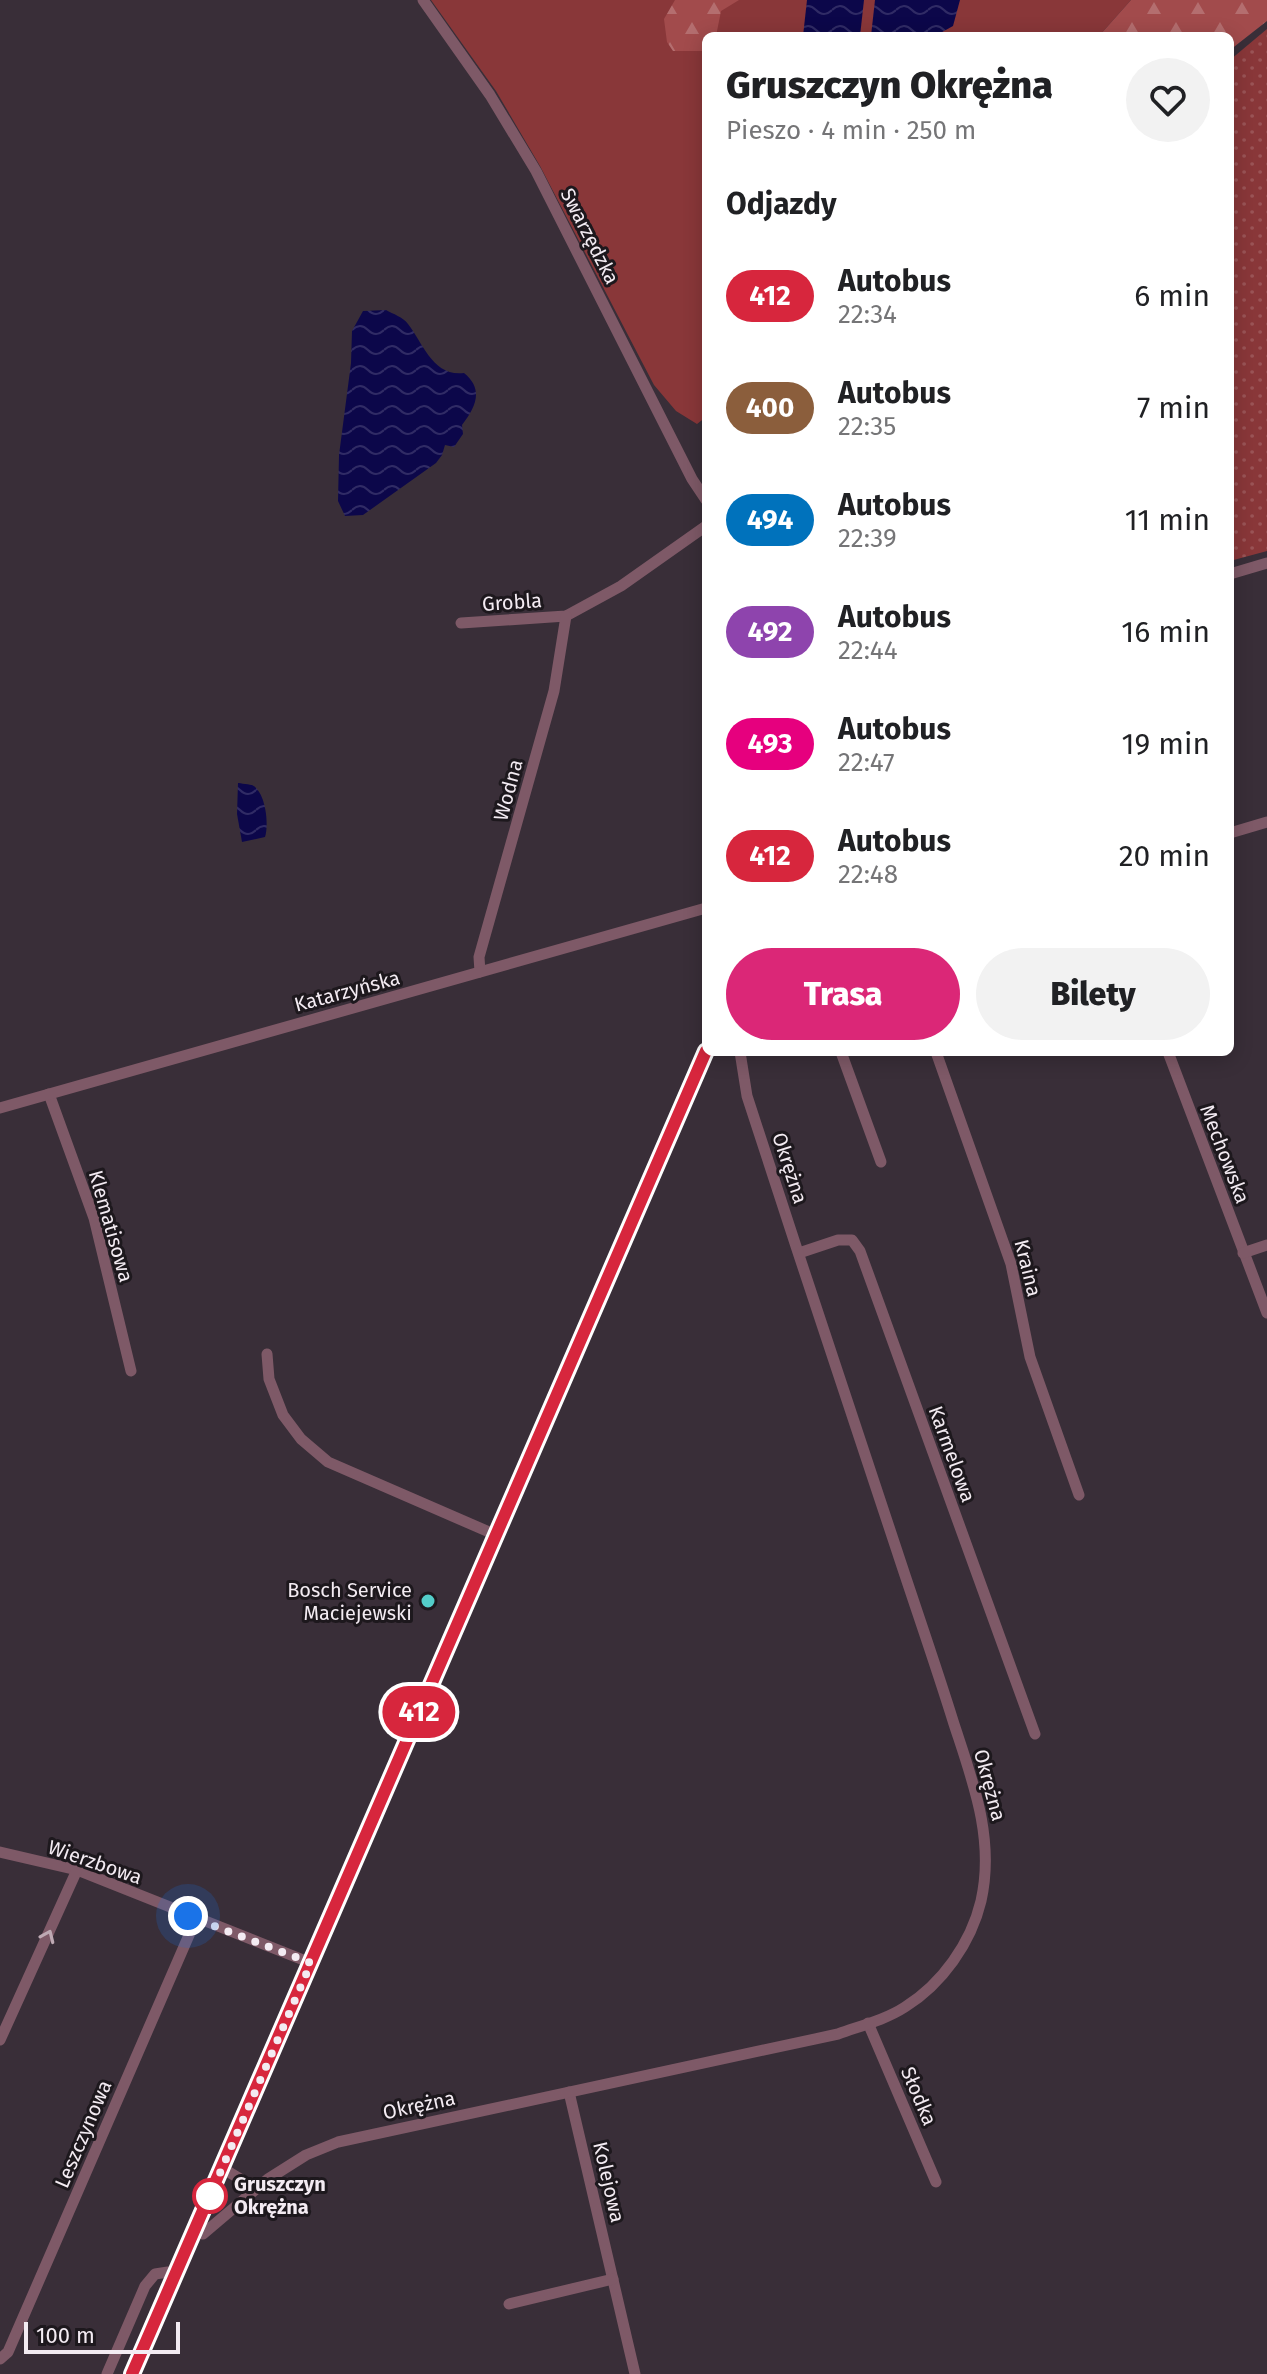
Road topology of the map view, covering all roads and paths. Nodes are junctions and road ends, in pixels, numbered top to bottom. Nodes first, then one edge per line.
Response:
1 (423, 0) edge
2 (702, 494) edge
3 (702, 529) edge
4 (1267, 563) edge
5 (1234, 573) edge
6 (566, 616) junction
7 (461, 623) dead end
8 (1267, 822) edge
9 (1234, 832) edge
10 (702, 909) edge
11 (480, 972) junction
12 (704, 1056) edge
13 (741, 1056) edge
14 (842, 1056) edge
15 (937, 1056) edge
16 (1169, 1056) edge
17 (49, 1094) junction
18 (0, 1108) edge
19 (881, 1162) dead end
20 (1267, 1245) edge
21 (799, 1253) junction
22 (1243, 1253) junction
23 (1267, 1313) edge
24 (267, 1354) dead end
25 (131, 1371) dead end
26 (1079, 1495) dead end
27 (496, 1535) junction
28 (1035, 1734) dead end
29 (0, 1852) edge
30 (77, 1870) junction
31 (196, 1919) junction
32 (311, 1963) junction
33 (868, 2023) junction
34 (0, 2040) edge
35 (569, 2092) junction
36 (222, 2168) junction
37 (936, 2182) dead end
38 (262, 2183) junction
39 (195, 2230) junction
40 (176, 2275) junction
41 (613, 2279) junction
42 (509, 2304) dead end
43 (134, 2312) junction
44 (155, 2321) junction
45 (0, 2359) edge
46 (137, 2373) edge
47 (107, 2374) edge
48 (635, 2374) edge

1 - 2 street, Swarzędzka
3 - 6 street
4 - 5 street
6 - 7 street, Grobla
6 - 11 street, Wodna
8 - 9 street
10 - 11 street, Katarzyńska
11 - 17 street, Katarzyńska
12 - 27 street
13 - 21 street, Okrężna
14 - 19 street
15 - 26 street, Kraina
16 - 22 street, Mechowska
17 - 18 street, Katarzyńska
17 - 25 street, Klematisowa
20 - 22 street
21 - 28 street, Karmelowa
21 - 33 street, Okrężna
22 - 23 street, Mechowska
24 - 27 street
27 - 32 street
29 - 30 street, Wierzbowa
30 - 31 street, Wierzbowa
34 -> 30 street
31 - 32 street, Wierzbowa
31 - 45 street, Leszczynowa
32 - 36 street
33 - 35 street, Okrężna
33 - 37 street, Słodka
35 - 38 street, Okrężna
35 - 41 street, Kolejowa
36 - 38 street
36 - 39 street
38 - 39 street, Okrężna
39 - 40 street
40 - 43 street
40 - 44 street
41 - 42 street
41 - 48 street, Kolejowa
43 - 44 street
43 - 47 street
44 - 46 street

